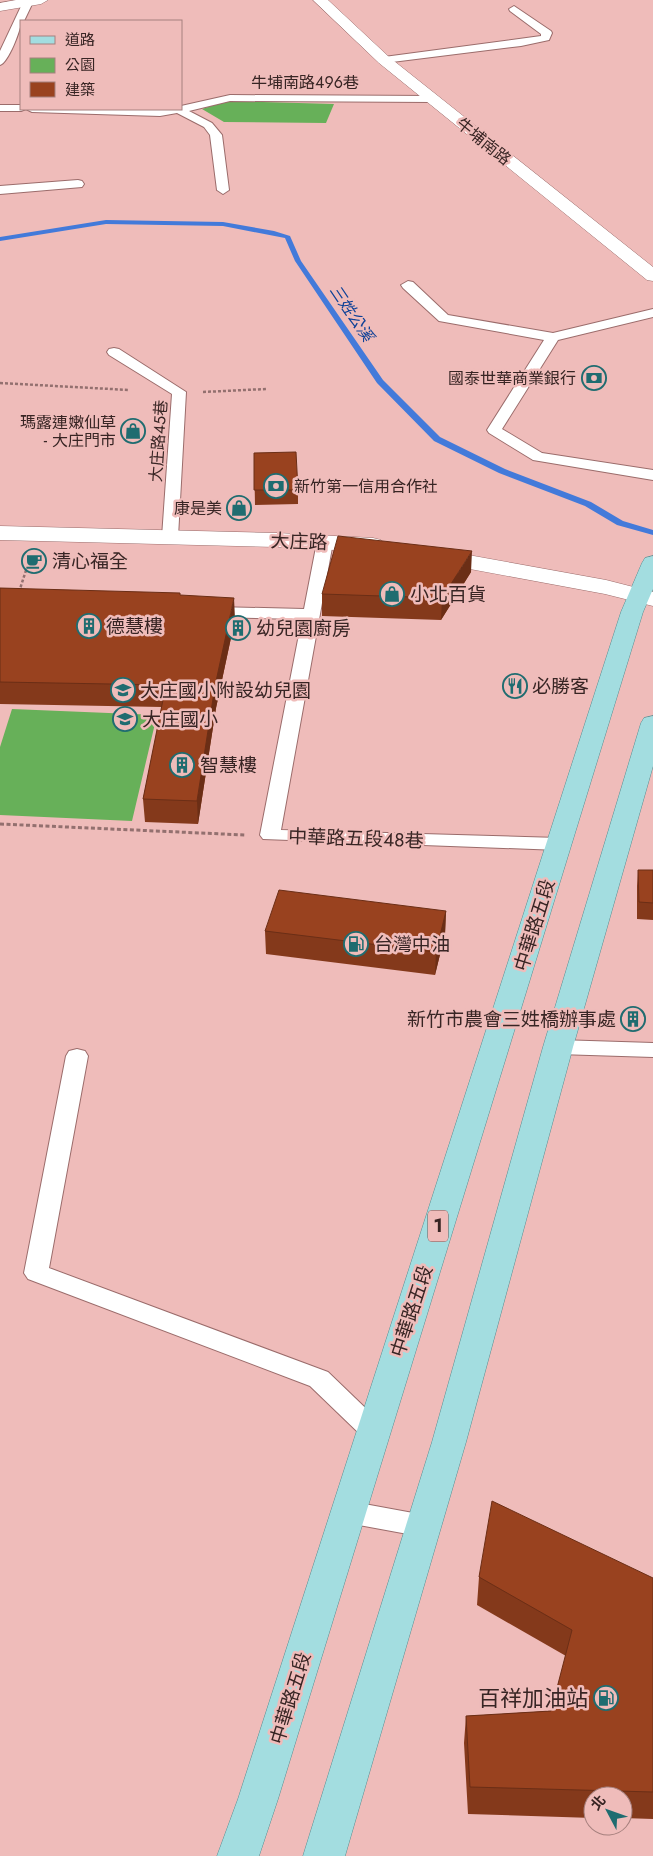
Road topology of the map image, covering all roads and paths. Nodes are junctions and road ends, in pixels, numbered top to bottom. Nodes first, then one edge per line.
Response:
1 (320, 0) edge
2 (33, 1) edge
3 (0, 8) edge
4 (514, 9) dead end
5 (23, 20) edge
6 (20, 25) edge
7 (384, 60) junction
8 (0, 62) edge
9 (432, 99) junction
10 (0, 108) edge
11 (20, 108) edge
12 (182, 109) edge
13 (64, 110) edge
14 (179, 110) joint
15 (78, 184) dead end
16 (0, 190) edge
17 (223, 190) dead end
18 (653, 276) edge
19 (408, 285) dead end
20 (653, 313) edge
21 (553, 337) junction
22 (114, 352) dead end
23 (653, 475) edge
24 (0, 533) edge
25 (38, 534) junction
26 (170, 537) junction
27 (325, 542) junction
28 (653, 563) edge
29 (645, 597) edge
30 (17, 598) edge
31 (216, 612) edge
32 (311, 614) junction
33 (653, 723) edge
34 (0, 824) edge
35 (270, 835) junction
36 (559, 844) junction
37 (558, 1047) junction
38 (653, 1050) edge
39 (77, 1056) dead end
40 (373, 1431) junction
41 (348, 1512) junction
42 (424, 1526) junction
43 (238, 1856) edge
44 (324, 1856) edge

1 - 7 street, 牛埔南路
2 - 3 street
2 - 5 lane
4 - 7 lane
6 - 8 lane
7 - 9 street, 牛埔南路
9 - 12 lane, 牛埔南路496巷
9 - 18 street, 牛埔南路
10 - 11 lane
13 - 14 lane, 牛埔南路496巷
14 - 17 lane
15 - 16 lane
19 - 21 lane
20 - 21 lane
21 - 23 lane
22 - 26 lane, 大庄路45巷
24 - 25 street, 大庄路
25 - 26 street, 大庄路
25 - 30 path
26 - 27 street, 大庄路
27 - 29 street, 大庄路
27 - 32 lane, 中華路五段48巷
28 - 29 main road, 1
29 - 36 main road, 中華路五段 / 1
31 - 32 lane
32 - 35 lane, 中華路五段48巷
33 - 37 main road
34 - 35 path
35 - 36 lane, 中華路五段48巷
36 - 40 main road, 中華路五段 / 1
37 - 38 lane
37 - 42 main road
39 - 40 lane
40 - 41 main road, 中華路五段 / 1
41 - 42 lane
41 - 43 main road, 中華路五段 / 1
42 - 44 main road

